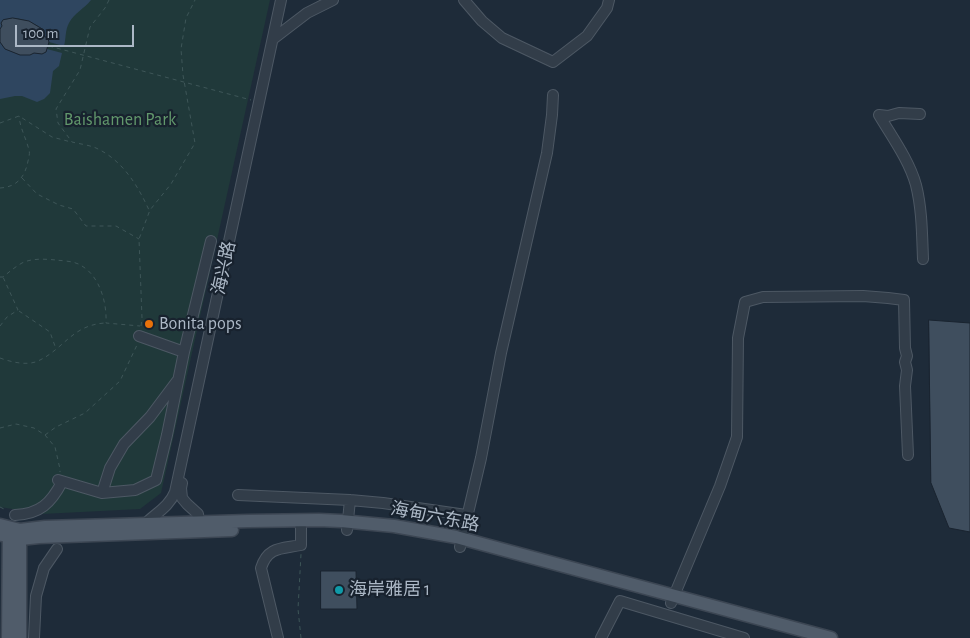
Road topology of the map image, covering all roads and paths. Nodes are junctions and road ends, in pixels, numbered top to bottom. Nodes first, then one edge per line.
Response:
1 (109, 0) edge
2 (195, 0) edge
3 (281, 0) edge
4 (286, 0) edge
5 (332, 0) edge
6 (464, 0) edge
7 (609, 0) edge
8 (276, 37) junction
9 (49, 46) dead end
10 (83, 55) junction
11 (185, 82) junction
12 (553, 95) dead end
13 (259, 102) junction
14 (920, 114) dead end
15 (19, 116) junction
16 (0, 123) edge
17 (72, 142) junction
18 (22, 178) junction
19 (0, 188) edge
20 (150, 210) junction
21 (139, 239) junction
22 (212, 241) dead end
23 (923, 259) dead end
24 (0, 277) edge
25 (3, 277) junction
26 (18, 310) junction
27 (106, 323) junction
28 (0, 326) edge
29 (140, 331) junction
30 (56, 349) junction
31 (184, 352) junction
32 (0, 358) edge
33 (179, 377) junction
34 (0, 428) edge
35 (45, 435) junction
36 (908, 455) dead end
37 (60, 481) junction
38 (102, 493) junction
39 (238, 495) dead end
40 (350, 500) junction
41 (0, 507) edge
42 (15, 513) junction
43 (466, 515) junction
44 (199, 522) junction
45 (145, 524) junction
46 (300, 524) junction
47 (347, 526) junction
48 (9, 532) edge
49 (461, 543) junction
50 (301, 545) junction
51 (56, 548) dead end
52 (672, 599) junction
53 (816, 636) edge
54 (8, 638) edge
55 (20, 638) edge
56 (34, 638) edge
57 (278, 638) edge
58 (301, 638) edge
59 (601, 638) edge
60 (744, 638) edge
61 (800, 638) edge
62 (831, 638) edge

1 - 10 path
2 - 11 path
3 - 8 street, 海兴路
4 - 8 street, 海兴路
5 - 8 street
6 - 7 street
8 - 13 street, 海兴路
8 - 44 street, 海兴路
9 - 10 path
10 - 11 path
10 - 17 path
11 - 13 path
11 - 20 path
12 - 43 street
13 - 45 street, 海兴路
14 - 23 street
15 - 16 path
15 - 17 path
15 - 18 path
17 - 20 path
18 - 19 path
18 - 21 path
20 - 21 path
21 - 29 path
22 - 31 street
24 - 25 path
25 - 26 path
25 - 27 path
26 - 28 path
26 - 30 path
27 - 29 path
27 - 30 path
29 - 31 street
29 - 35 path
30 - 32 path
31 - 33 street
33 - 38 street
33 - 38 street
34 - 35 path
35 - 37 path
36 - 52 street
37 - 38 street
37 - 42 street
39 - 40 street
40 - 43 street
40 - 47 street
41 - 42 path
42 - 48 street
43 - 49 street
44 - 45 main road, 海甸六东路
44 - 46 main road, 海甸六东路
45 - 48 main road, 海甸六东路
46 - 47 main road, 海甸六东路
46 - 48 main road, 海甸六东路
46 - 50 street
47 - 49 main road, 海甸六东路
48 - 54 main road
48 - 55 main road
49 - 52 main road, 海甸六东路
50 - 57 street
50 - 58 path
51 - 56 street
52 - 53 main road, 海甸六东路
52 - 61 main road, 海甸六东路
53 - 62 main road, 海甸六东路
59 - 60 street

